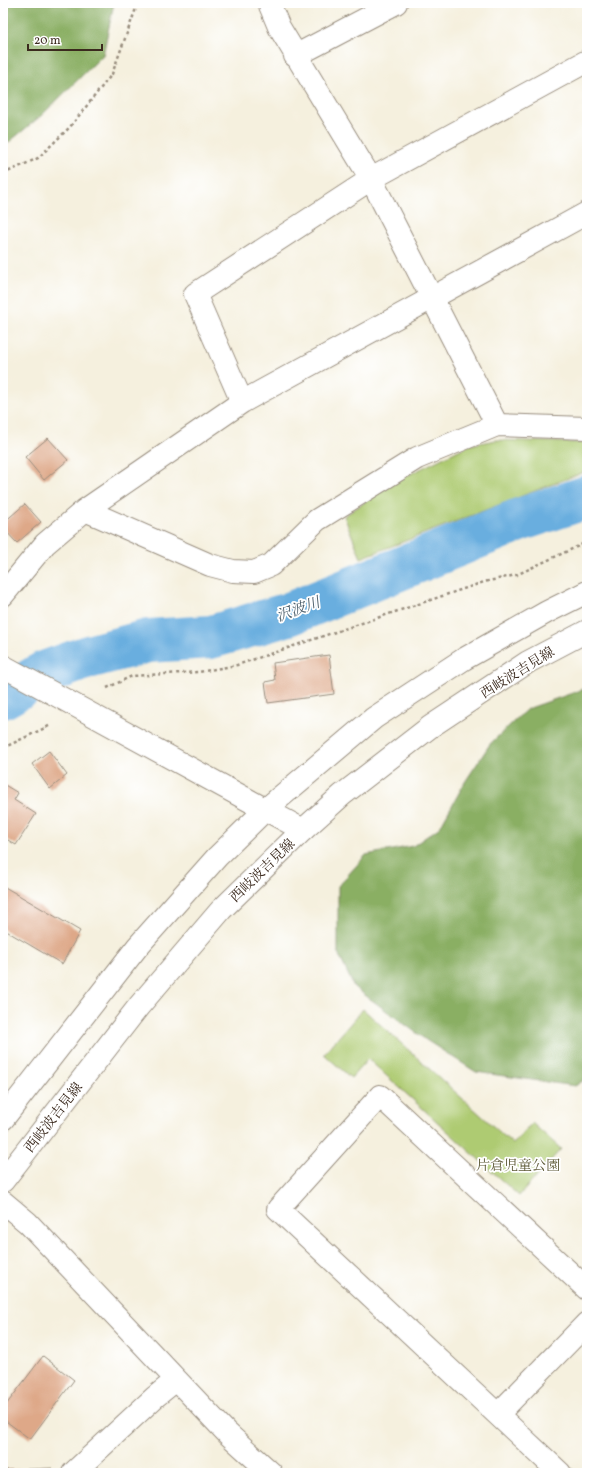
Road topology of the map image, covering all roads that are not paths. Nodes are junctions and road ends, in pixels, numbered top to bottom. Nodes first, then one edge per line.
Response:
1 (269, 3) edge
2 (396, 3) edge
3 (296, 56) junction
4 (587, 61) edge
5 (371, 179) junction
6 (587, 213) edge
7 (432, 298) junction
8 (242, 402) junction
9 (497, 425) junction
10 (587, 428) edge
11 (85, 510) junction
12 (587, 592) edge
13 (3, 595) edge
14 (587, 631) edge
15 (3, 666) edge
16 (265, 810) junction
17 (303, 830) junction
18 (3, 1118) edge
19 (3, 1181) edge
20 (3, 1202) edge
21 (587, 1289) edge
22 (587, 1322) edge
23 (176, 1380) junction
24 (498, 1414) junction
25 (73, 1473) edge
26 (271, 1473) edge
27 (560, 1473) edge

1 - 3 street
2 - 3 street
3 - 5 street
4 - 5 street
5 - 7 street
5 - 8 street
6 - 7 street
7 - 8 street
7 - 9 street
8 - 11 street
9 - 10 street
9 - 11 street
11 - 13 street
12 - 16 street
14 - 17 street, 西岐波吉見線
15 - 16 street
16 - 17 street
16 - 18 street
17 - 19 street, 西岐波吉見線
20 - 23 street
21 - 24 street
22 - 24 street
23 - 25 street
23 - 26 street
24 - 27 street

